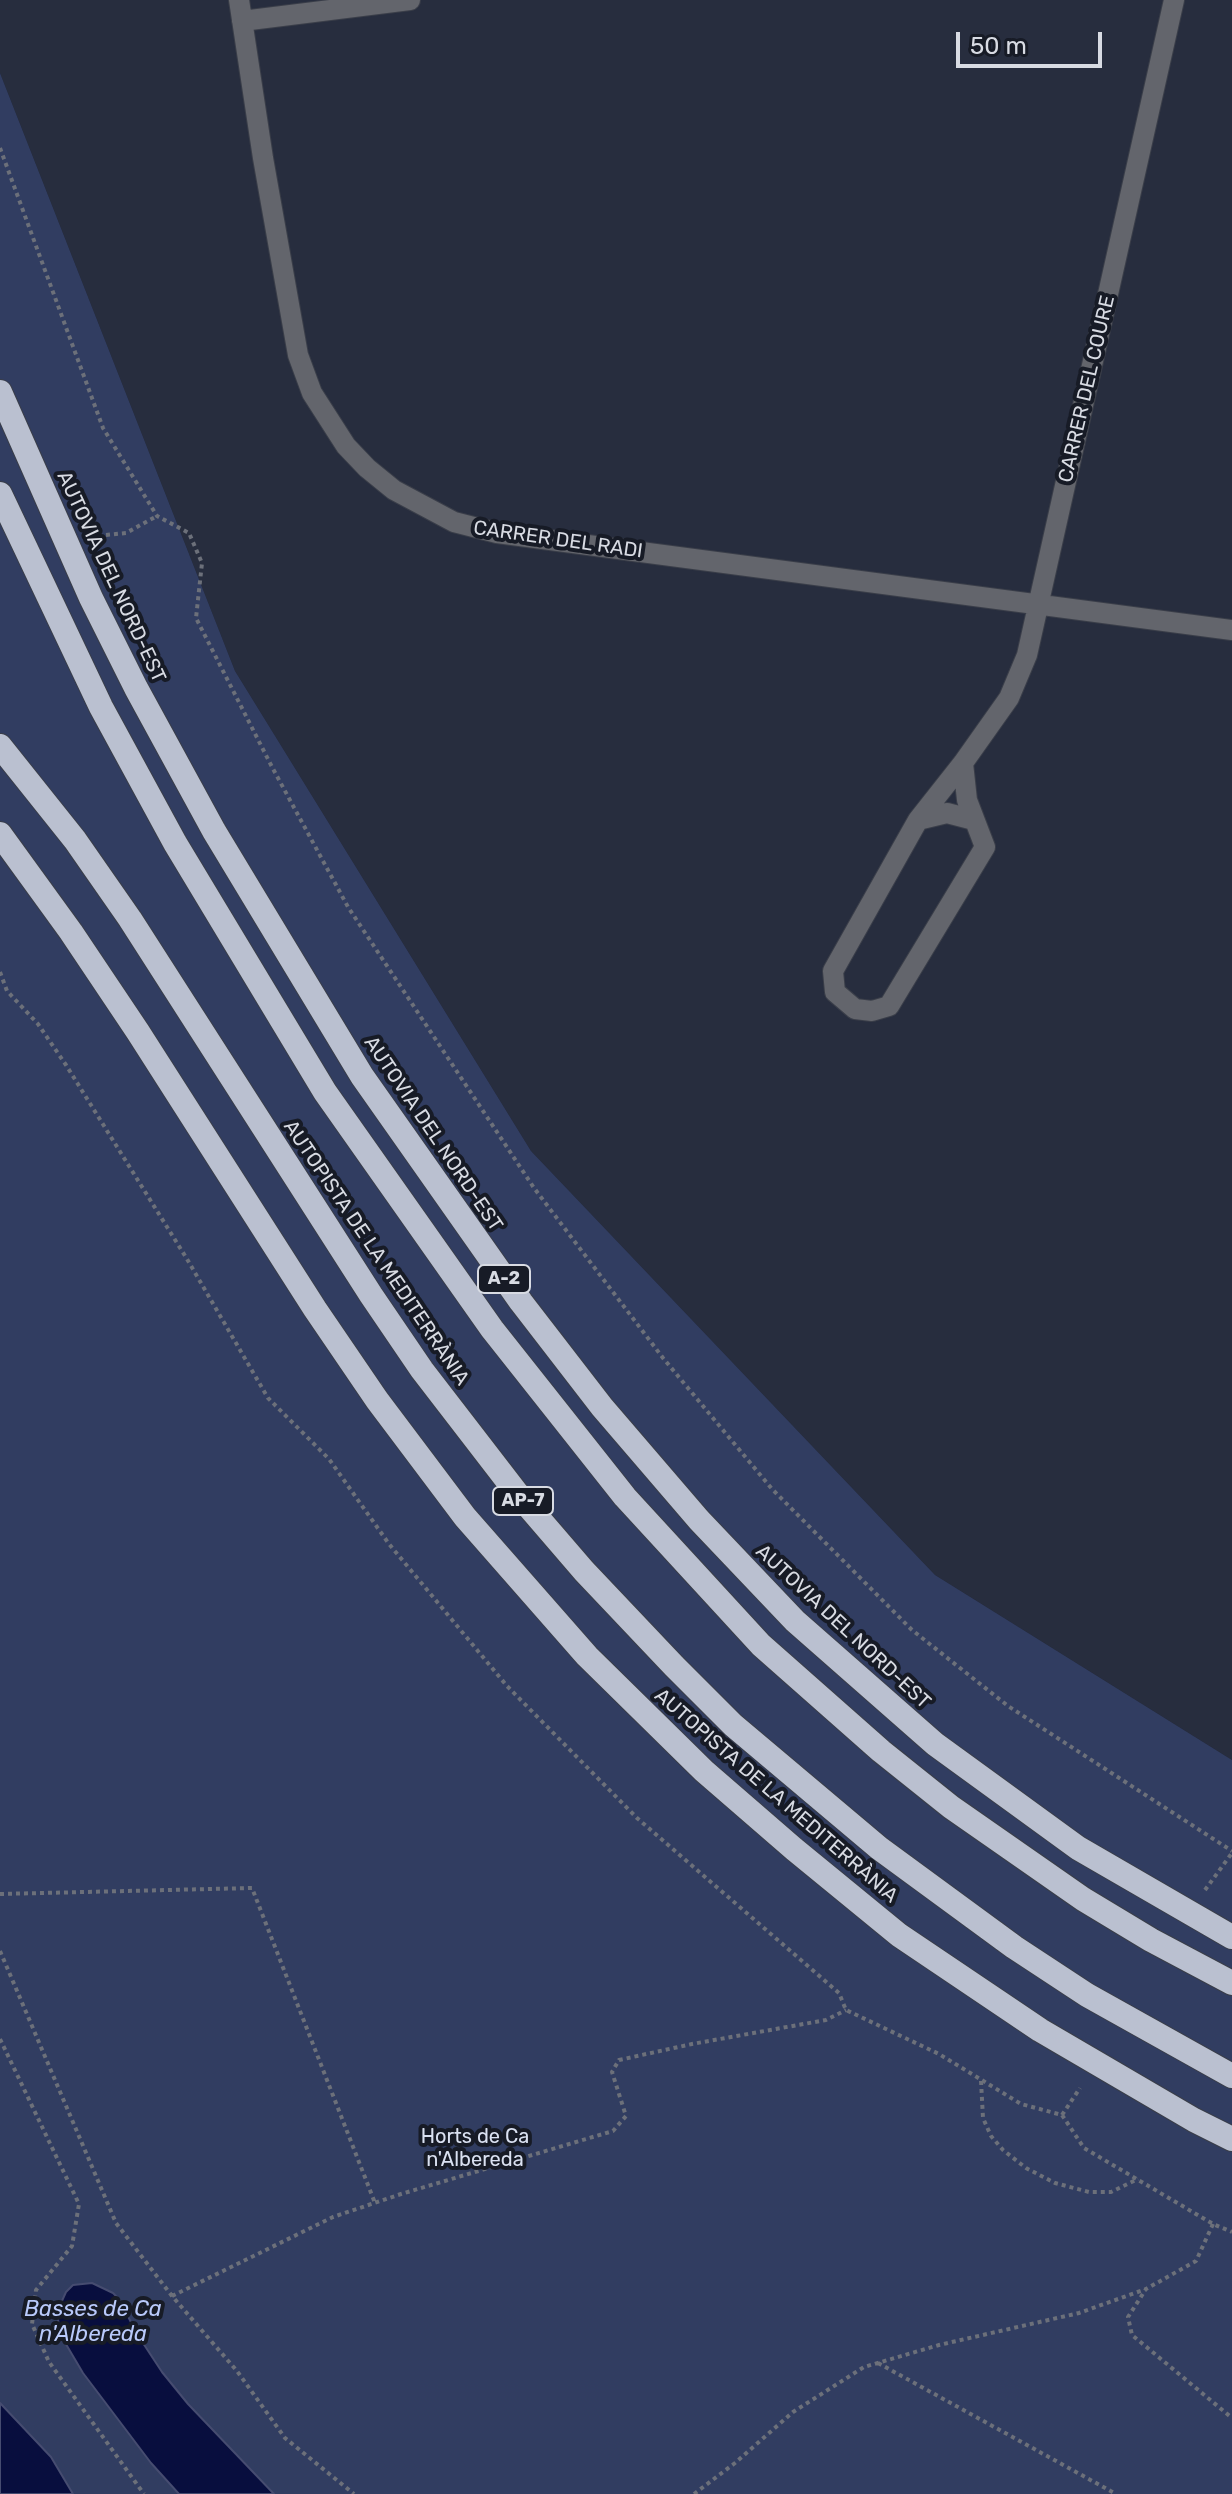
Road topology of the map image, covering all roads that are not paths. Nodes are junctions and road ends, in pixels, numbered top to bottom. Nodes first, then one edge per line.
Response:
1 (239, 0) edge
2 (410, 0) edge
3 (1174, 0) edge
4 (242, 21) junction
5 (0, 392) edge
6 (0, 494) edge
7 (1038, 604) junction
8 (1232, 630) edge
9 (0, 746) edge
10 (963, 763) junction
11 (918, 820) junction
12 (974, 820) junction
13 (0, 834) edge
14 (1232, 1937) edge
15 (1232, 1983) edge
16 (1232, 2076) edge
17 (1232, 2139) edge

1 - 4 street, CARRER DEL RADI
2 - 4 street
3 - 7 street, CARRER DEL COURE
4 - 7 street, CARRER DEL RADI
5 - 14 highway, AUTOVIA DEL NORD-EST / A-2
6 - 15 highway, A-2
7 - 8 street, CARRER DEL RADI
7 - 10 street, CARRER DEL COURE
9 - 16 highway, AUTOPISTA DE LA MEDITERRÀNIA / AP-7
10 - 11 street, CARRER DEL COURE
10 - 12 street, CARRER DEL COURE
11 - 12 street
11 - 12 street, CARRER DEL COURE
13 - 17 highway, AUTOPISTA DE LA MEDITERRÀNIA / AP-7

